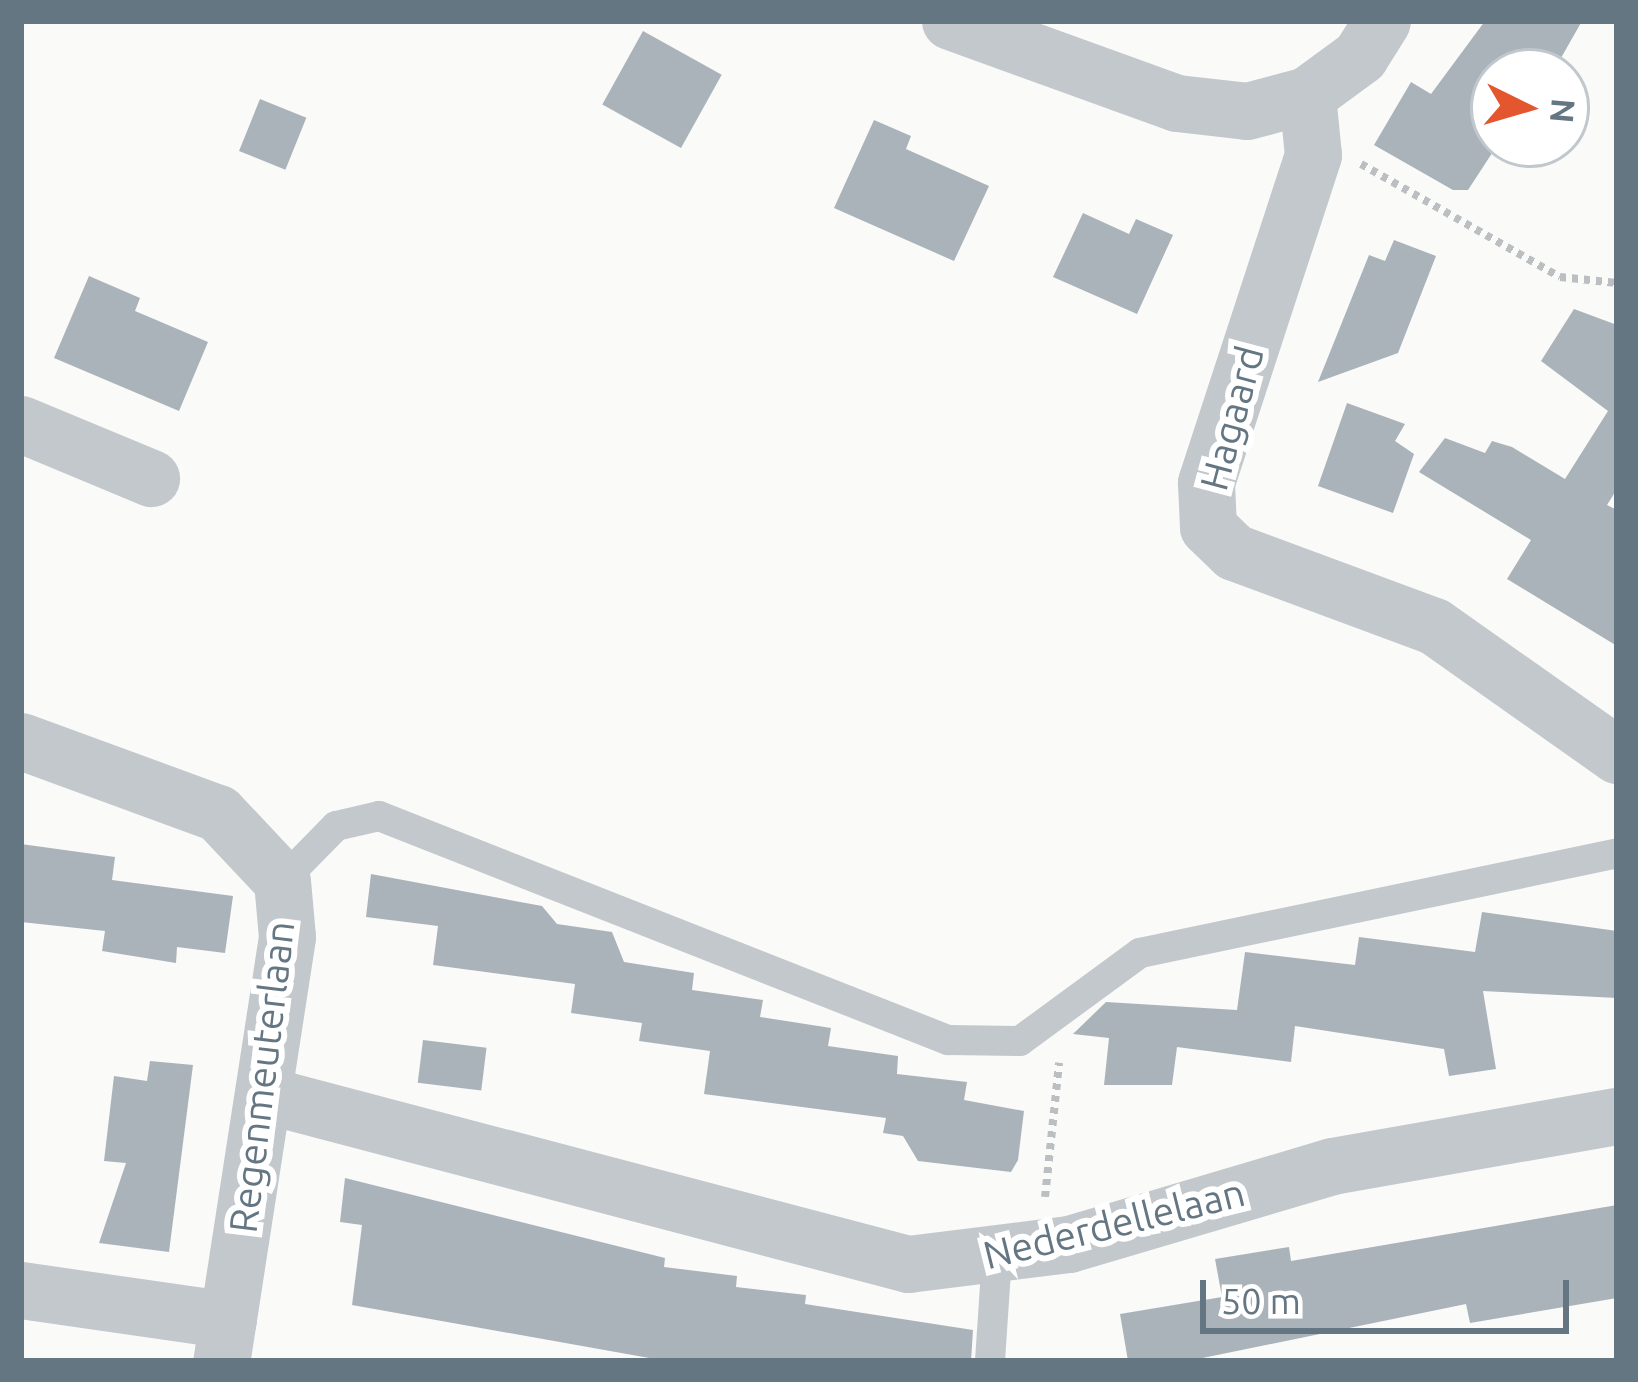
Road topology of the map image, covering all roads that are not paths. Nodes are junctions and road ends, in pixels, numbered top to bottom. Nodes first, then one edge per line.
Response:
1 (950, 21) edge
2 (1382, 21) edge
3 (1308, 115) junction
4 (21, 424) edge
5 (151, 478) dead end
6 (21, 741) edge
7 (1617, 755) edge
8 (1617, 853) edge
9 (282, 881) junction
10 (266, 1095) junction
11 (1617, 1116) edge
12 (1018, 1252) junction
13 (21, 1290) edge
14 (224, 1340) edge
15 (990, 1361) edge

1 - 3 street
2 - 3 street
3 - 7 street, Hagaard
4 - 5 street
6 - 9 street, Regenmeuterlaan
8 - 9 lane
9 - 10 street, Regenmeuterlaan
10 - 12 street, Nederdellelaan
10 - 14 street, Regenmeuterlaan
11 - 12 street, Nederdellelaan
12 - 15 lane
13 - 14 street

